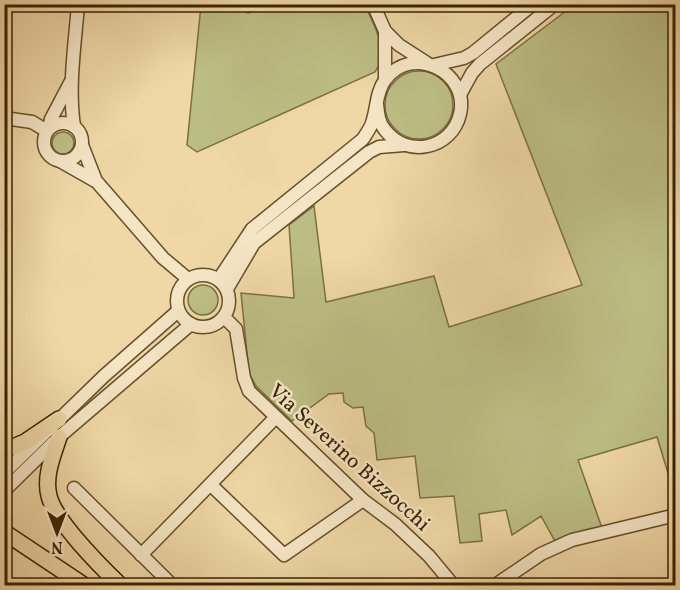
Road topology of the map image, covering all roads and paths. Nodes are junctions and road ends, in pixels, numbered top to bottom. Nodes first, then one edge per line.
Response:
1 (78, 4) edge
2 (373, 4) edge
3 (533, 4) edge
4 (555, 4) edge
5 (385, 31) junction
6 (431, 64) junction
7 (73, 76) junction
8 (385, 79) junction
9 (460, 94) junction
10 (376, 104) junction
11 (4, 118) edge
12 (74, 126) junction
13 (48, 130) junction
14 (82, 145) junction
15 (405, 145) junction
16 (60, 161) junction
17 (97, 183) junction
18 (163, 258) junction
19 (188, 279) junction
20 (223, 284) junction
21 (177, 292) junction
22 (178, 311) junction
23 (224, 317) junction
24 (191, 324) junction
25 (276, 417) junction
26 (59, 419) junction
27 (59, 437) junction
28 (4, 451) edge
29 (4, 473) edge
30 (211, 485) junction
31 (74, 488) dead end
32 (4, 491) edge
33 (363, 500) junction
34 (675, 515) edge
35 (4, 532) edge
36 (141, 555) junction
37 (85, 585) edge
38 (121, 585) edge
39 (173, 585) edge
40 (454, 585) edge
41 (494, 585) edge

1 - 7 street
2 - 5 street
3 - 6 street
4 - 9 street
5 - 6 street
5 - 8 street
6 - 8 street
6 - 9 street
7 - 12 street
7 - 13 street
8 - 10 street
9 - 15 street
10 - 15 street
10 - 20 street
11 - 13 street
12 - 13 street
12 - 14 street
13 - 16 street
14 - 16 street
14 - 17 street
15 - 20 street
16 - 17 street
17 - 18 street
18 - 19 street
18 - 21 street
19 - 20 street
19 - 21 street
20 - 23 street
21 - 22 street
22 - 24 street
22 - 26 street
23 - 24 street
23 - 25 street, Via Severino Bizzocchi
24 - 27 street
25 - 30 street
25 - 33 street, Via Severino Bizzocchi
26 - 28 main road
26 - 29 street
27 - 32 street
27 - 38 main road
30 - 33 street
30 - 36 street
31 - 36 street
33 - 40 street, Via Severino Bizzocchi
34 - 41 street
35 - 37 main road
36 - 39 street

